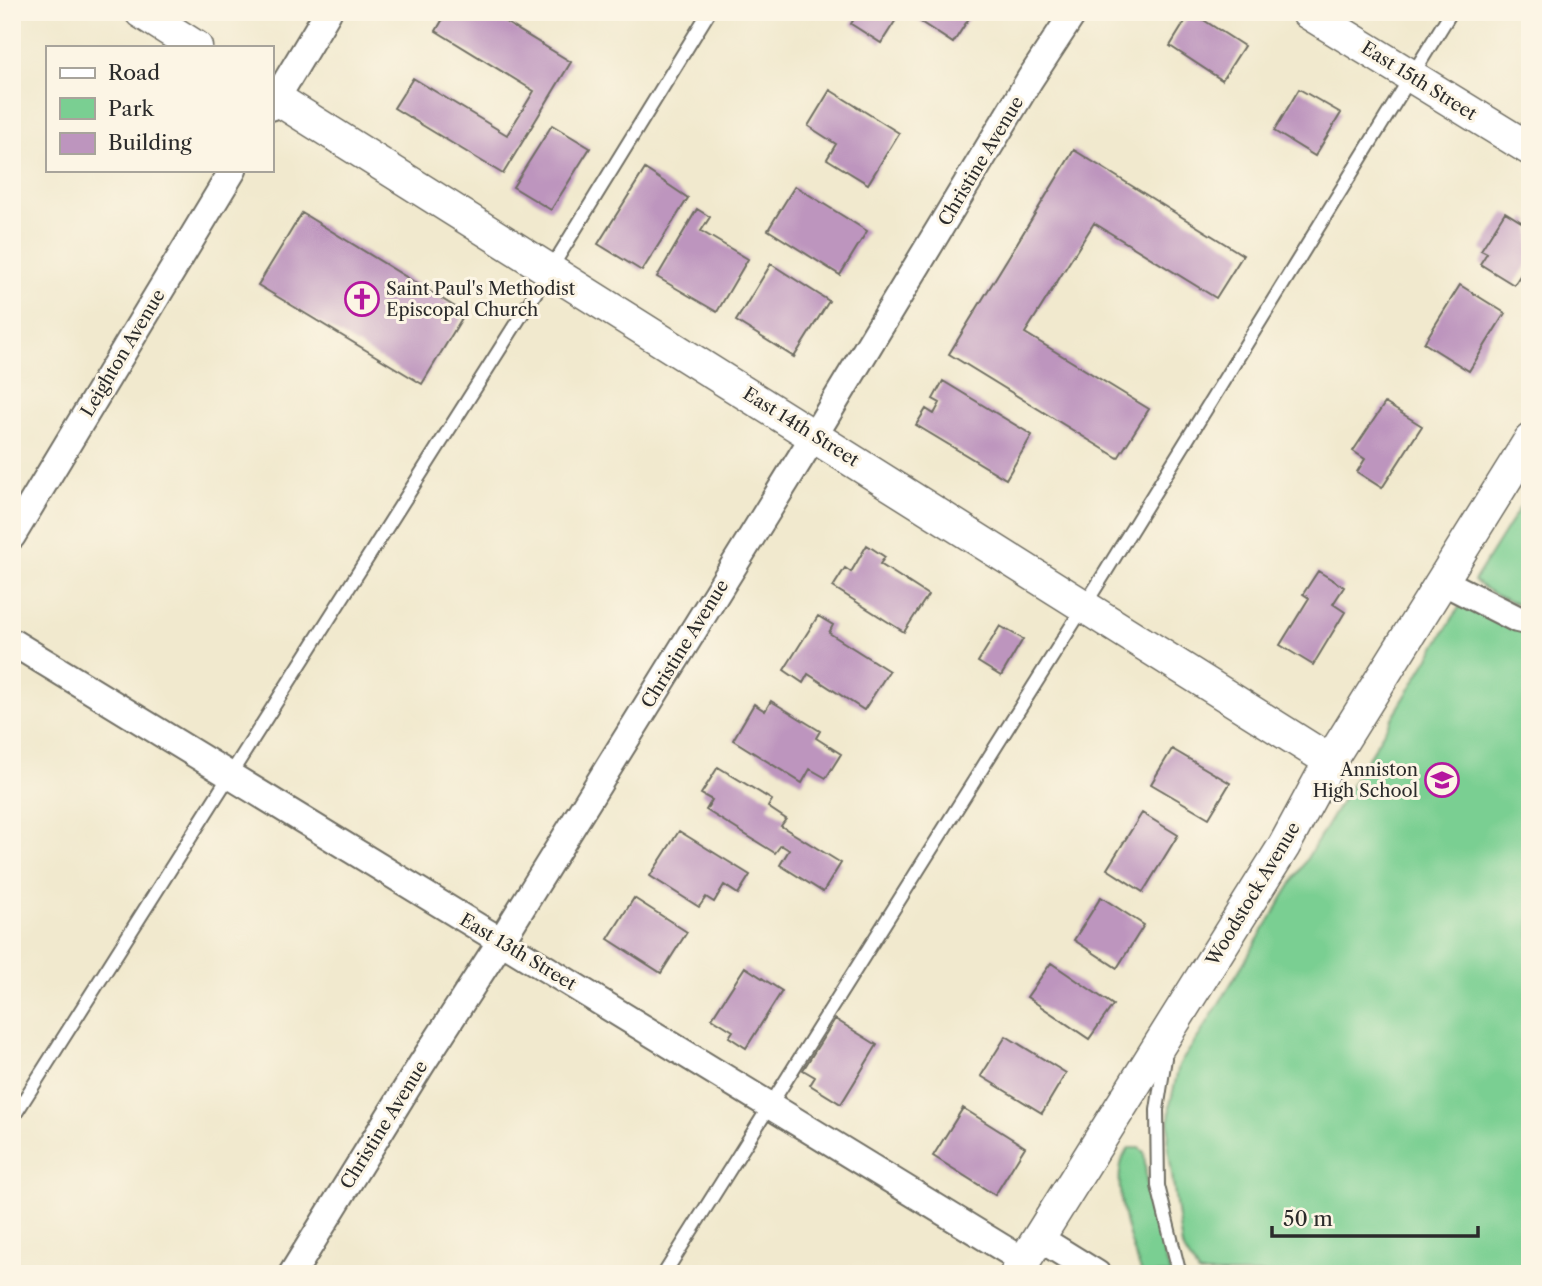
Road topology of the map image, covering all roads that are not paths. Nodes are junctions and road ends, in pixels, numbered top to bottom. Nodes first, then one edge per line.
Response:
1 (141, 12) edge
2 (328, 12) edge
3 (709, 12) edge
4 (1074, 12) edge
5 (1307, 12) edge
6 (1451, 12) edge
7 (194, 46) edge
8 (1412, 77) junction
9 (273, 100) edge
10 (1530, 149) edge
11 (232, 172) edge
12 (550, 270) junction
13 (814, 436) junction
14 (1530, 440) edge
15 (12, 536) edge
16 (1442, 581) junction
17 (1084, 606) junction
18 (1530, 622) edge
19 (12, 642) edge
20 (1330, 761) junction
21 (229, 774) junction
22 (501, 941) junction
23 (1197, 985) junction
24 (769, 1106) junction
25 (12, 1119) edge
26 (1026, 1258) edge
27 (292, 1274) edge
28 (664, 1274) edge
29 (1097, 1274) edge
30 (1182, 1274) edge

1 - 7 street
2 - 9 street
3 - 12 lane
4 - 13 street, Christine Avenue
5 - 8 street, East 15th Street
6 - 8 lane
8 - 10 street, East 15th Street
8 - 17 lane
9 - 12 street, East 14th Street
11 - 15 street, Leighton Avenue
12 - 13 street, East 14th Street
12 - 21 lane
13 - 17 street, East 14th Street
13 - 22 street, Christine Avenue
14 - 16 street, Woodstock Avenue
16 - 18 street
16 - 20 street, Woodstock Avenue
17 - 20 street, East 14th Street
17 - 24 lane
19 - 21 street, East 13th Street
20 - 23 street, Woodstock Avenue
21 - 22 street, East 13th Street
21 - 25 lane
22 - 24 street, East 13th Street
22 - 27 street, Christine Avenue
23 - 26 street, Woodstock Avenue
23 - 30 lane
24 - 26 street, East 13th Street
24 - 28 lane
26 - 29 street, East 13th Street

